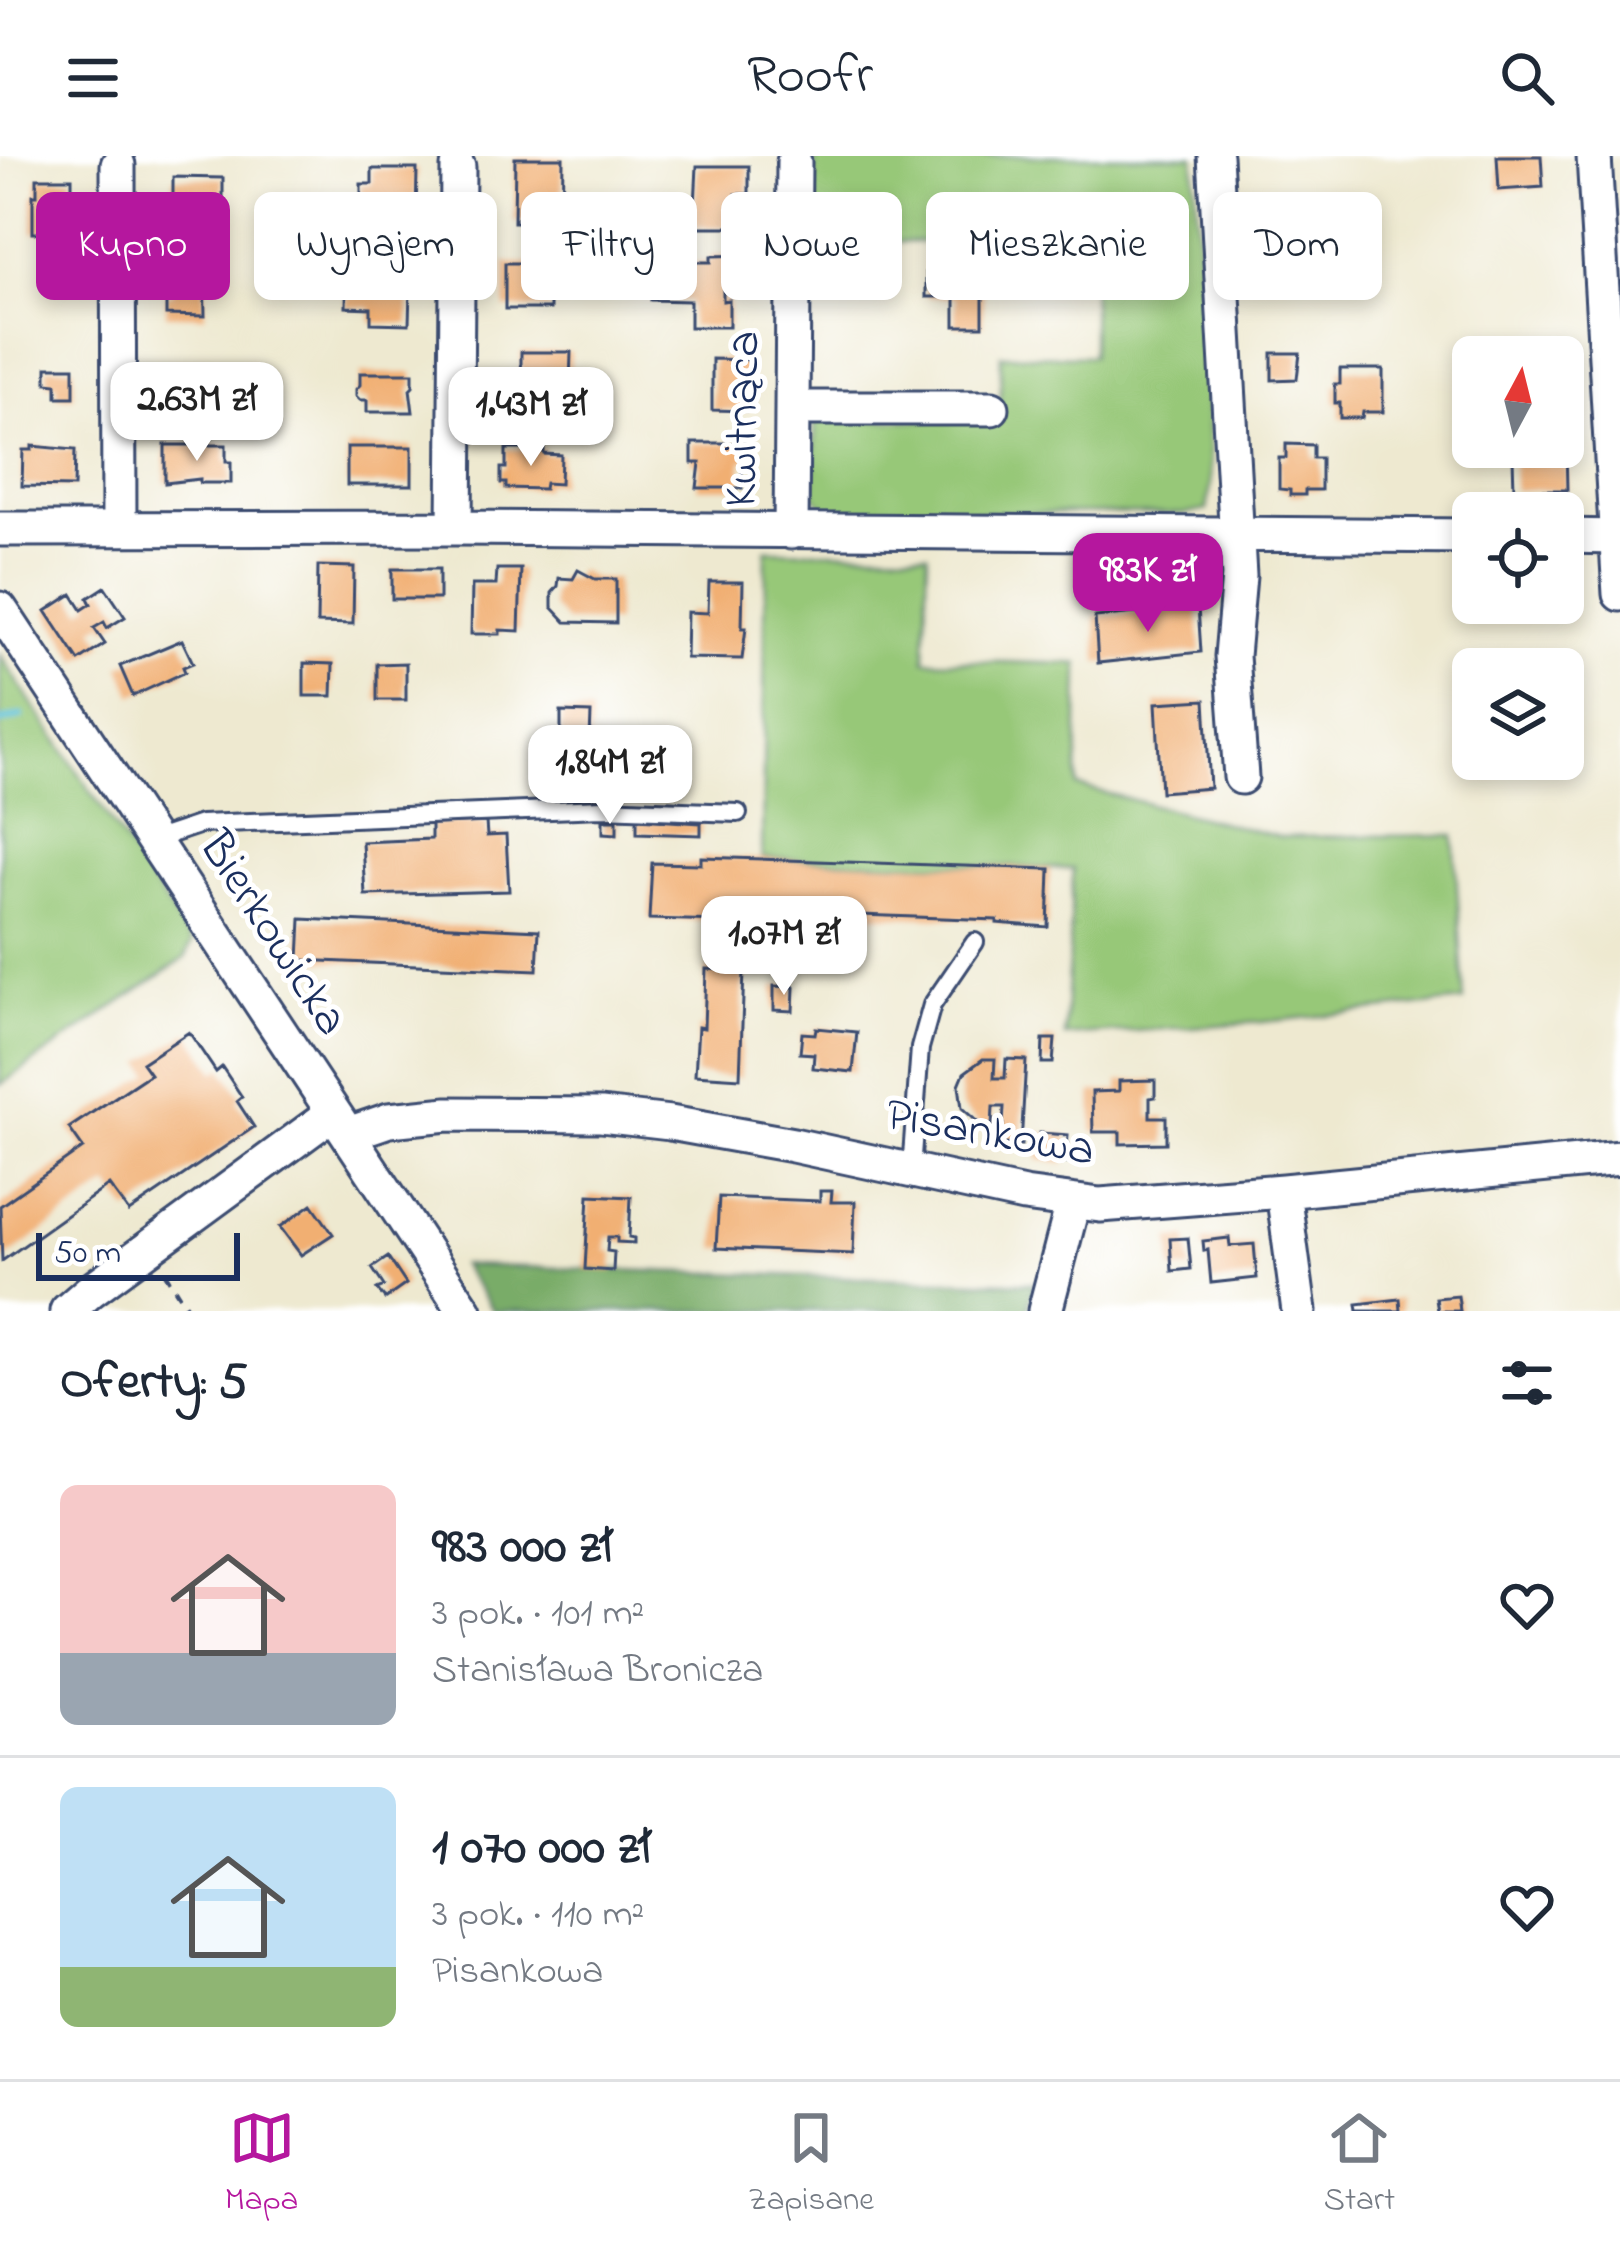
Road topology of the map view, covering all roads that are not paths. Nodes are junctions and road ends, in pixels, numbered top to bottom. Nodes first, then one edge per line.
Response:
1 (1215, 156) edge
2 (1594, 156) edge
3 (794, 162) dead end
4 (118, 165) dead end
5 (458, 167) dead end
6 (792, 408) junction
7 (992, 408) dead end
8 (119, 528) junction
9 (454, 528) junction
10 (0, 529) edge
11 (790, 532) junction
12 (1234, 535) junction
13 (1452, 536) edge
14 (1584, 536) edge
15 (1617, 537) junction
16 (1620, 594) edge
17 (0, 609) edge
18 (1241, 777) dead end
19 (738, 813) dead end
20 (153, 840) junction
21 (975, 942) dead end
22 (340, 1124) junction
23 (1620, 1158) edge
24 (911, 1170) junction
25 (1283, 1191) junction
26 (1072, 1203) junction
27 (67, 1311) edge
28 (465, 1311) edge
29 (1045, 1311) edge
30 (1299, 1311) edge

1 - 12 street
2 - 15 street
3 - 6 street, Kwitnąca
4 - 8 street
5 - 9 street
6 - 7 street
6 - 11 street, Kwitnąca
8 - 9 street
8 - 10 street
9 - 11 street
11 - 12 street
12 - 13 street
12 - 18 street
14 - 15 street
15 - 16 street
17 - 20 street, Bierkowicka
19 - 20 lane
20 - 22 street, Bierkowicka
21 - 24 lane
22 - 24 street, Pisankowa
22 - 27 street
22 - 28 street, Bierkowicka
23 - 25 street, Pisankowa
24 - 26 street, Pisankowa
25 - 26 street, Pisankowa
25 - 30 street
26 - 29 street

